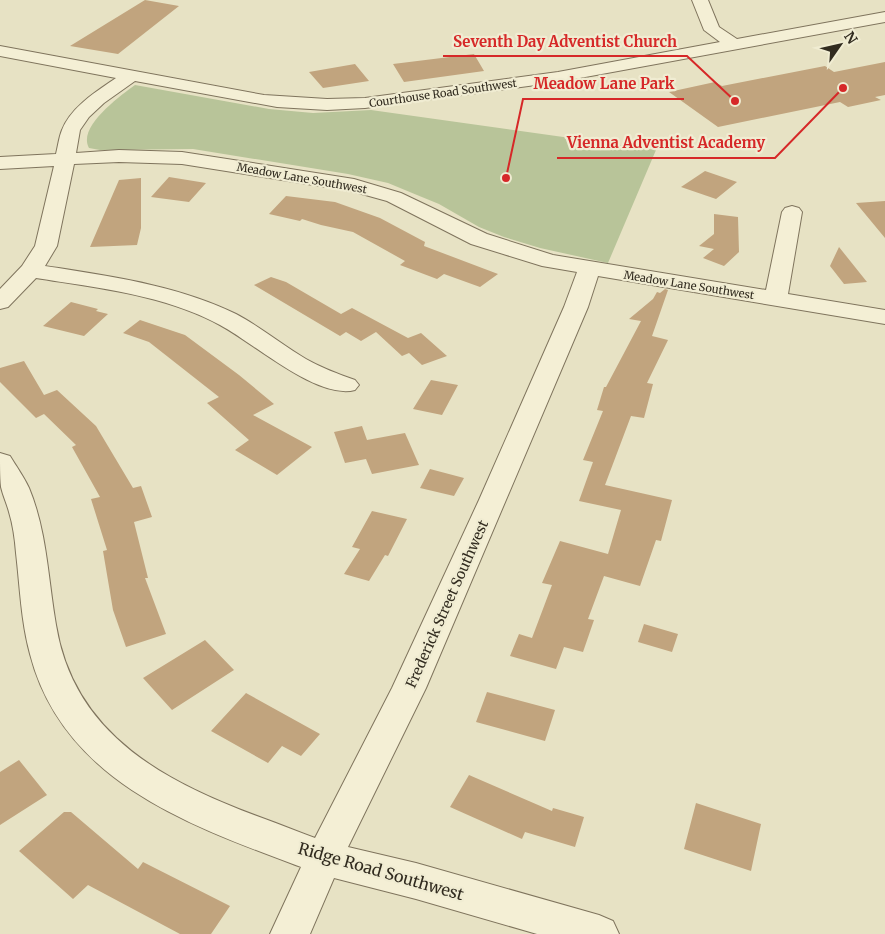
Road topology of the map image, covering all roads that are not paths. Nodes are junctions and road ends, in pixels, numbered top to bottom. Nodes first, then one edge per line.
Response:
1 (700, 0) edge
2 (885, 17) edge
3 (733, 44) junction
4 (0, 51) edge
5 (131, 76) junction
6 (64, 158) junction
7 (0, 163) edge
8 (792, 212) dead end
9 (590, 268) junction
10 (31, 270) junction
11 (776, 299) junction
12 (0, 302) edge
13 (885, 317) edge
14 (346, 385) dead end
15 (0, 462) edge
16 (324, 858) junction
17 (290, 934) edge
18 (599, 934) edge

1 - 3 street
2 - 3 street, Courthouse Road Southwest
3 - 5 street, Courthouse Road Southwest
4 - 5 street, Courthouse Road Southwest
5 - 6 street
6 - 7 street, Meadow Lane Southwest
6 - 9 street, Meadow Lane Southwest
6 - 10 street
8 - 11 street
9 - 11 street, Meadow Lane Southwest
9 - 16 street, Frederick Street Southwest
10 - 12 street
10 - 14 street
11 - 13 street, Meadow Lane Southwest
15 - 16 street, Ridge Road Southwest
16 - 17 street, Frederick Street Southwest
16 - 18 street, Ridge Road Southwest

